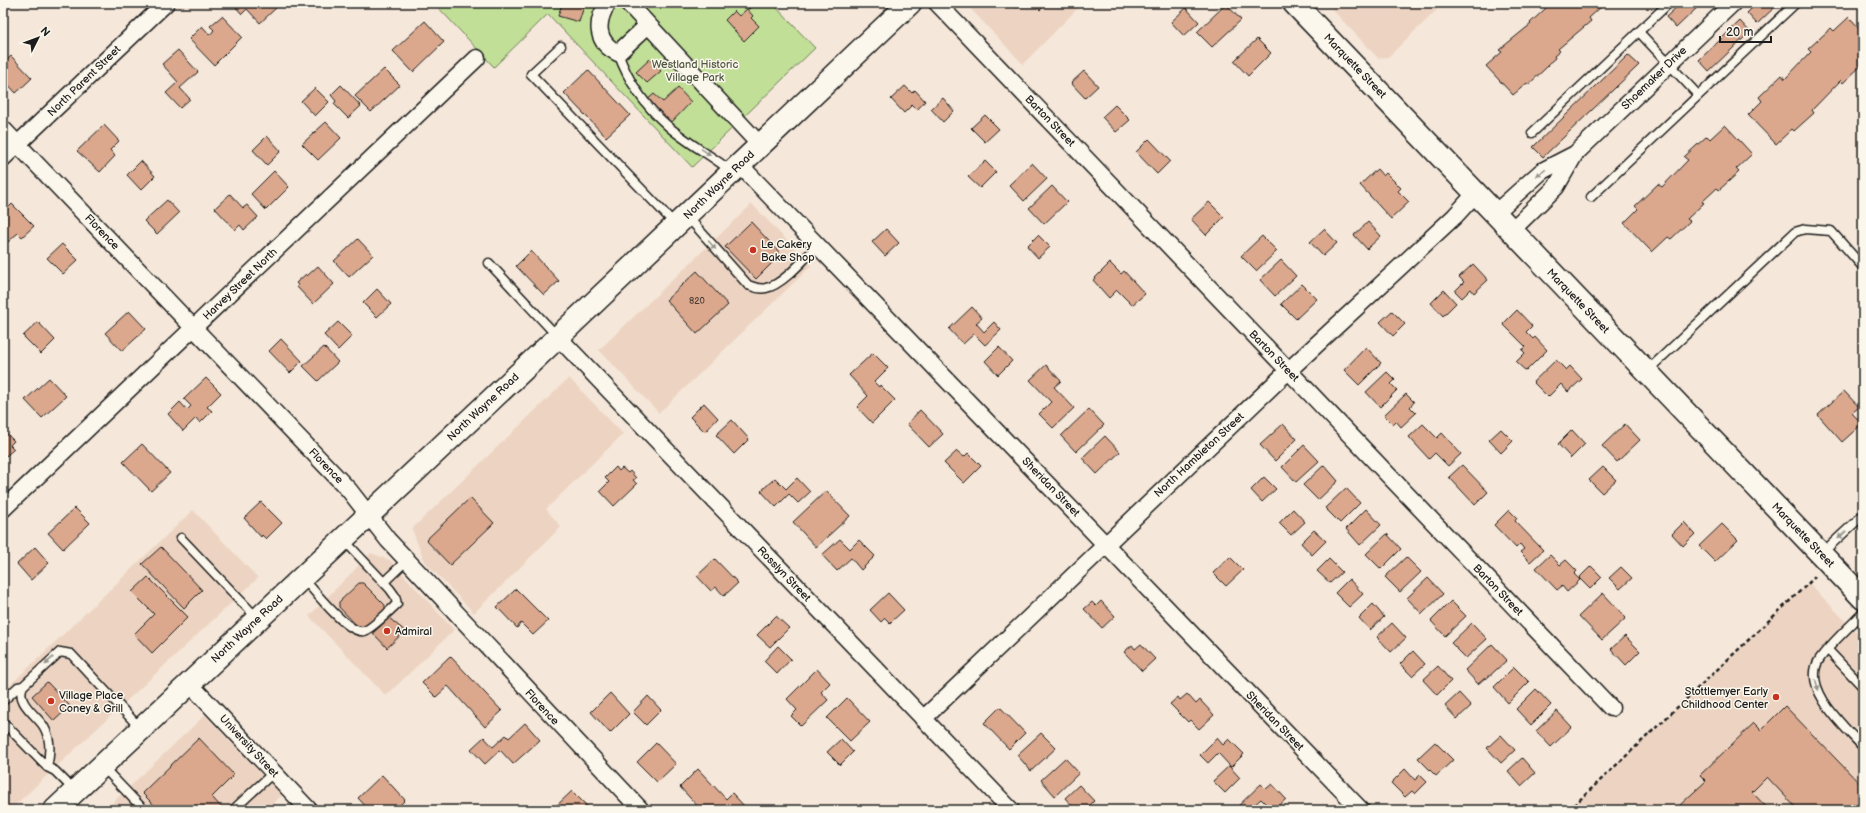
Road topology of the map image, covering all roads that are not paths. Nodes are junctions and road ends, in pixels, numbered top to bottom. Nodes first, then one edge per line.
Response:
1 (166, 3) edge
2 (608, 3) edge
3 (628, 3) edge
4 (910, 3) edge
5 (937, 3) edge
6 (1295, 3) edge
7 (1670, 3) edge
8 (1733, 3) edge
9 (1796, 3) edge
10 (648, 24) junction
11 (1639, 32) junction
12 (561, 46) dead end
13 (618, 53) junction
14 (477, 58) dead end
15 (1669, 63) junction
16 (1698, 95) junction
17 (3, 129) edge
18 (1532, 133) dead end
19 (18, 144) junction
20 (760, 145) junction
21 (1575, 154) junction
22 (3, 158) edge
23 (736, 168) junction
24 (1476, 193) junction
25 (1591, 196) dead end
26 (1494, 214) junction
27 (681, 221) junction
28 (1511, 231) junction
29 (818, 245) junction
30 (489, 263) dead end
31 (1863, 266) edge
32 (194, 328) junction
33 (558, 337) junction
34 (1288, 371) junction
35 (1646, 371) junction
36 (3, 509) edge
37 (368, 515) junction
38 (1863, 515) edge
39 (181, 538) dead end
40 (343, 538) junction
41 (1106, 544) junction
42 (407, 560) junction
43 (1821, 563) junction
44 (302, 577) junction
45 (384, 582) junction
46 (1863, 598) edge
47 (1863, 613) edge
48 (258, 619) junction
49 (1828, 650) junction
50 (190, 683) junction
51 (23, 686) junction
52 (1863, 688) edge
53 (3, 701) edge
54 (1611, 708) dead end
55 (923, 719) junction
56 (3, 722) edge
57 (140, 728) junction
58 (1863, 748) edge
59 (101, 765) junction
60 (47, 767) junction
61 (274, 772) junction
62 (75, 791) junction
63 (55, 810) edge
64 (144, 810) edge
65 (233, 810) edge
66 (309, 810) edge
67 (641, 810) edge
68 (1011, 810) edge
69 (1361, 810) edge

1 - 19 street, North Parent Street
2 - 13 street
3 - 10 street
4 - 20 main road, North Wayne Road
5 - 34 street, Barton Street
6 - 24 main road, Marquette Street
7 - 11 lane
8 - 15 street, Shoemaker Drive
9 - 16 lane
10 - 13 street
10 - 20 street
11 - 15 lane
11 - 18 lane
12 - 27 lane
13 -> 23 lane
14 - 32 street, Harvey Street North
15 - 16 lane
15 - 21 street, Shoemaker Drive
16 - 25 lane
17 - 19 street, Florence
19 - 22 street, North Parent Street
19 - 32 street, Florence
20 - 23 main road, North Wayne Road
21 -> 26 street, Shoemaker Drive
21 - 28 street, Shoemaker Drive
23 - 27 main road, North Wayne Road
23 - 29 street, Sheridan Street
24 - 26 main road, Marquette Street
24 - 34 street, North Hambleton Street
26 - 28 main road, Marquette Street
27 -> 29 lane
27 - 33 main road, North Wayne Road
28 - 35 main road, Marquette Street
29 - 41 street, Sheridan Street
30 - 33 lane
31 - 35 lane
32 - 36 street, Harvey Street North
32 - 37 street, Florence
33 - 37 main road, North Wayne Road
33 - 55 street, Rosslyn Street
34 - 41 street, North Hambleton Street
34 - 54 street, Barton Street
35 - 43 main road, Marquette Street
37 - 40 main road, North Wayne Road
37 - 42 street, Florence
38 -> 43 lane
39 - 48 lane
40 - 44 main road, North Wayne Road
40 - 45 lane
41 - 55 street, North Hambleton Street
41 - 69 street, Sheridan Street
42 - 45 lane
42 - 67 street, Florence
43 - 46 main road, Marquette Street
44 - 45 lane
44 - 48 main road, North Wayne Road
47 - 49 lane
48 - 50 main road, North Wayne Road
49 - 52 lane
49 -> 58 lane
50 - 57 main road, North Wayne Road
50 - 61 street, University Street
51 - 53 lane
57 -> 51 lane
51 - 60 lane
55 - 68 street, Rosslyn Street
56 - 60 lane
57 - 59 main road, North Wayne Road
59 - 62 main road, North Wayne Road
59 - 64 lane
60 - 62 lane
61 - 65 lane
61 - 66 street, University Street
62 - 63 main road, North Wayne Road

